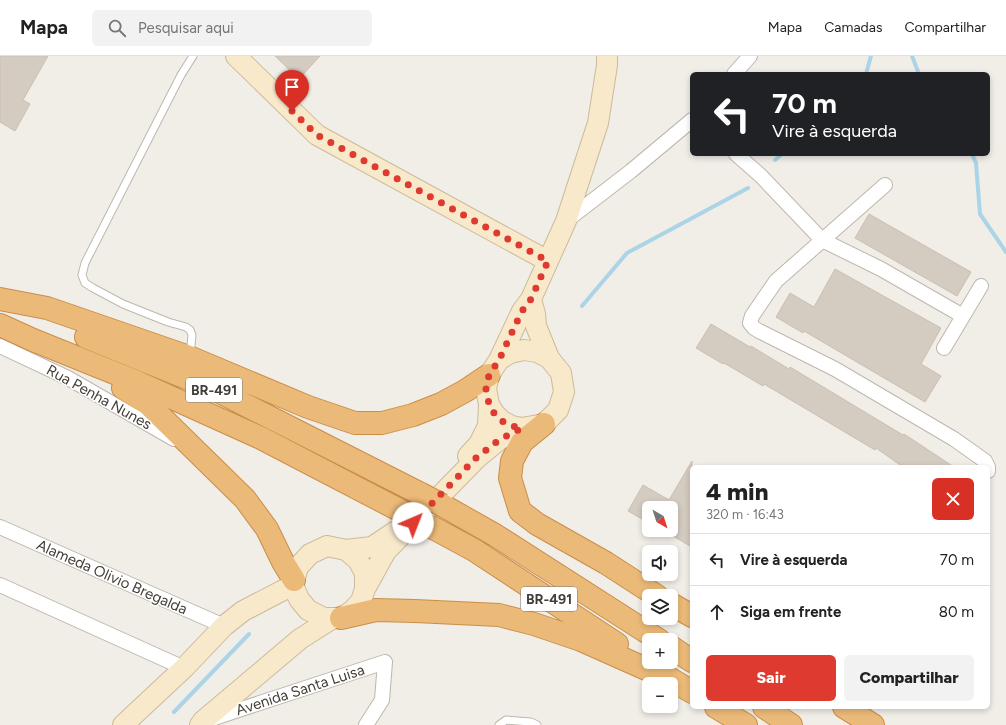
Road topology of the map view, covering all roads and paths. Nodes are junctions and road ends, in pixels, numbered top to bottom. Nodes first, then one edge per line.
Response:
1 (193, 56) edge
2 (236, 56) edge
3 (607, 56) edge
4 (750, 56) edge
5 (736, 72) edge
6 (690, 122) edge
7 (738, 156) edge
8 (885, 185) dead end
9 (566, 221) junction
10 (822, 240) junction
11 (548, 261) junction
12 (980, 286) dead end
13 (531, 299) junction
14 (0, 300) edge
15 (963, 316) junction
16 (0, 325) edge
17 (34, 340) junction
18 (0, 346) edge
19 (944, 348) dead end
20 (190, 357) junction
21 (549, 358) junction
22 (494, 368) junction
23 (489, 404) junction
24 (544, 424) junction
25 (522, 428) junction
26 (196, 451) junction
27 (987, 465) edge
28 (0, 527) edge
29 (346, 550) junction
30 (293, 583) junction
31 (0, 585) edge
32 (366, 588) junction
33 (646, 589) edge
34 (678, 608) edge
35 (690, 615) edge
36 (337, 618) junction
37 (224, 626) junction
38 (648, 633) edge
39 (678, 652) edge
40 (690, 660) edge
41 (184, 668) junction
42 (664, 677) edge
43 (666, 677) edge
44 (678, 684) edge
45 (690, 691) edge
46 (719, 709) edge
47 (767, 709) edge
48 (198, 724) edge
49 (123, 725) edge
50 (366, 725) edge
51 (499, 725) edge
52 (537, 725) edge
53 (746, 725) edge
54 (791, 725) edge

1 - 20 lane
2 - 11 main road
3 - 9 main road
4 - 5 street
6 - 9 street
7 - 10 street
8 - 10 street
9 - 11 main road
10 - 15 street
10 - 27 street
11 - 13 main road
12 - 15 street
13 - 21 main road
13 - 22 main road
14 - 20 highway
14 - 38 highway, BR-491, bridge
15 - 19 street
16 - 17 highway, BR-491
17 - 26 highway
17 - 43 highway, BR-491
18 - 26 street, Rua Penha Nunes
20 - 22 highway
21 - 22 main road
21 - 24 main road
22 - 23 main road
23 - 25 main road
23 - 29 main road
24 - 25 main road
24 - 33 highway
25 - 32 main road
26 - 30 highway
28 - 37 street, Alameda Olivio Bregalda
29 - 30 main road
29 - 32 main road
30 - 36 main road
30 - 37 main road
31 - 41 street
32 - 36 main road
34 - 35 highway
36 - 42 highway
36 - 48 main road
37 - 41 main road
39 - 40 highway
41 - 49 main road
44 - 45 highway, BR-491
46 - 53 highway
47 - 54 highway
48 - 50 street, Avenida Santa Luisa
51 - 52 lane

